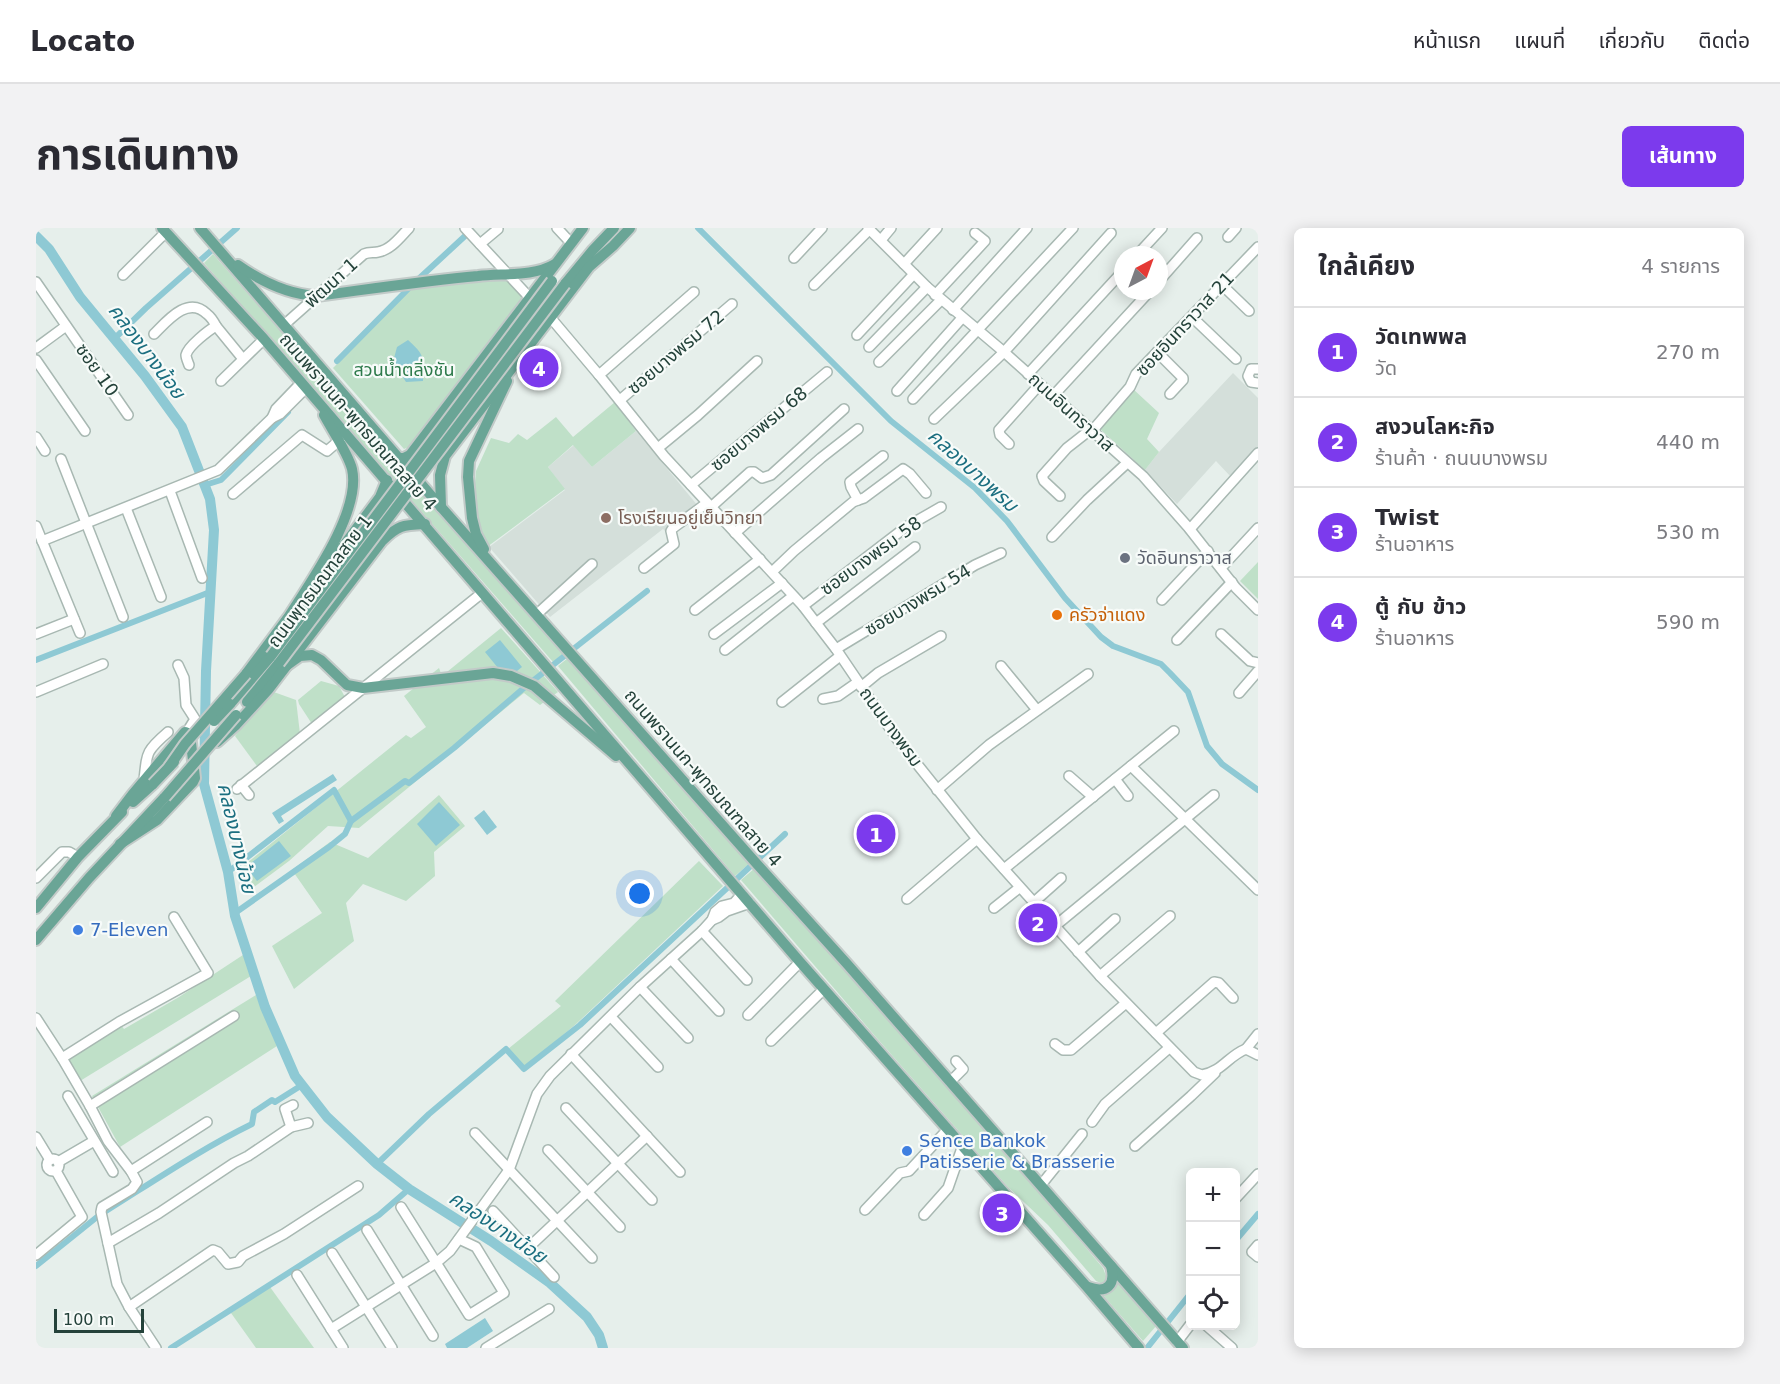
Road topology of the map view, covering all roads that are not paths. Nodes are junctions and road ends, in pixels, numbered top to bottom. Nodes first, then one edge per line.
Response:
1 (410, 228) edge
2 (465, 228) edge
3 (557, 228) edge
4 (630, 228) edge
5 (822, 228) edge
6 (891, 228) edge
7 (937, 228) edge
8 (1027, 228) edge
9 (1073, 228) edge
10 (1162, 228) edge
11 (1236, 228) edge
12 (498, 229) edge
13 (869, 229) edge
14 (164, 230) edge
15 (587, 230) edge
16 (613, 230) edge
17 (203, 231) edge
18 (975, 233) dead end
19 (1111, 233) dead end
20 (1228, 237) dead end
21 (1197, 238) dead end
22 (880, 240) junction
23 (480, 244) junction
24 (1145, 246) edge
25 (1258, 247) edge
26 (568, 248) junction
27 (224, 254) junction
28 (1250, 255) junction
29 (794, 258) dead end
30 (1258, 262) edge
31 (555, 264) junction
32 (904, 264) junction
33 (589, 267) junction
34 (1168, 271) edge
35 (507, 273) junction
36 (914, 274) junction
37 (123, 275) dead end
38 (1114, 281) edge
39 (36, 282) edge
40 (1221, 284) junction
41 (814, 285) dead end
42 (927, 287) junction
43 (694, 292) dead end
44 (316, 296) junction
45 (938, 297) junction
46 (530, 298) junction
47 (1142, 300) edge
48 (732, 304) dead end
49 (953, 310) junction
50 (1249, 311) dead end
51 (550, 317) junction
52 (1192, 317) junction
53 (962, 318) junction
54 (284, 325) junction
55 (66, 326) junction
56 (216, 326) junction
57 (977, 331) junction
58 (154, 334) dead end
59 (857, 335) dead end
60 (264, 339) junction
61 (868, 347) dead end
62 (36, 348) edge
63 (1004, 352) junction
64 (1157, 352) junction
65 (243, 359) junction
66 (518, 359) junction
67 (1236, 359) dead end
68 (36, 360) edge
69 (757, 361) dead end
70 (879, 362) dead end
71 (189, 365) dead end
72 (1258, 369) edge
73 (827, 372) dead end
74 (1028, 374) junction
75 (599, 375) junction
76 (221, 381) dead end
77 (1258, 383) edge
78 (1040, 384) junction
79 (307, 389) junction
80 (897, 391) dead end
81 (1170, 394) dead end
82 (1053, 396) junction
83 (913, 399) dead end
84 (620, 400) junction
85 (450, 405) junction
86 (844, 409) dead end
87 (128, 415) dead end
88 (934, 419) dead end
89 (469, 425) junction
90 (858, 429) dead end
91 (1091, 430) junction
92 (85, 431) dead end
93 (36, 437) edge
94 (342, 438) junction
95 (1009, 444) dead end
96 (658, 448) junction
97 (45, 451) dead end
98 (1258, 453) edge
99 (883, 456) dead end
100 (399, 458) junction
101 (61, 459) dead end
102 (1127, 463) junction
103 (749, 477) dead end
104 (387, 480) junction
105 (691, 485) junction
106 (170, 491) junction
107 (926, 493) dead end
108 (233, 494) dead end
109 (1060, 495) dead end
110 (858, 500) junction
111 (441, 507) junction
112 (710, 507) junction
113 (941, 507) dead end
114 (126, 508) junction
115 (86, 524) junction
116 (425, 524) junction
117 (36, 526) edge
118 (1258, 528) edge
119 (1190, 529) junction
120 (735, 533) junction
121 (1052, 537) dead end
122 (42, 541) junction
123 (346, 542) junction
124 (915, 547) dead end
125 (1208, 552) junction
126 (1001, 553) dead end
127 (760, 559) junction
128 (365, 563) junction
129 (492, 564) junction
130 (592, 564) dead end
131 (644, 568) dead end
132 (1221, 568) junction
133 (772, 572) junction
134 (202, 578) dead end
135 (1232, 582) junction
136 (782, 583) junction
137 (482, 593) junction
138 (793, 596) junction
139 (161, 597) dead end
140 (1162, 600) dead end
141 (803, 606) junction
142 (695, 610) dead end
143 (1258, 610) edge
144 (536, 615) junction
145 (123, 616) dead end
146 (74, 619) junction
147 (816, 623) junction
148 (284, 624) junction
149 (80, 633) dead end
150 (36, 634) edge
151 (714, 634) dead end
152 (1221, 634) dead end
153 (941, 636) dead end
154 (1177, 640) dead end
155 (725, 650) dead end
156 (838, 653) junction
157 (278, 662) junction
158 (1258, 663) edge
159 (103, 664) dead end
160 (178, 665) dead end
161 (1001, 666) dead end
162 (1258, 671) edge
163 (1088, 674) dead end
164 (859, 685) junction
165 (363, 688) junction
166 (36, 692) edge
167 (1239, 693) dead end
168 (823, 699) dead end
169 (782, 702) dead end
170 (1037, 710) junction
171 (1174, 731) dead end
172 (168, 732) dead end
173 (187, 732) junction
174 (1131, 766) junction
175 (169, 767) junction
176 (1069, 776) dead end
177 (1115, 779) junction
178 (644, 781) junction
179 (149, 782) junction
180 (937, 790) junction
181 (249, 795) dead end
182 (1214, 795) dead end
183 (1128, 796) dead end
184 (1093, 797) junction
185 (1185, 818) junction
186 (977, 839) junction
187 (120, 844) junction
188 (78, 857) junction
189 (1004, 869) junction
190 (36, 878) edge
191 (1061, 879) dead end
192 (1019, 888) junction
193 (1258, 890) edge
194 (742, 894) junction
195 (907, 899) dead end
196 (750, 903) junction
197 (1033, 903) junction
198 (36, 908) edge
199 (993, 908) dead end
200 (1170, 916) dead end
201 (174, 917) dead end
202 (1115, 919) dead end
203 (712, 920) junction
204 (1054, 927) junction
205 (702, 931) junction
206 (36, 940) edge
207 (1078, 952) junction
208 (671, 959) junction
209 (800, 962) junction
210 (1100, 976) junction
211 (747, 980) dead end
212 (640, 987) junction
213 (824, 989) junction
214 (1233, 998) dead end
215 (1126, 1003) junction
216 (719, 1011) dead end
217 (748, 1015) dead end
218 (234, 1016) dead end
219 (611, 1017) junction
220 (36, 1018) edge
221 (1156, 1033) junction
222 (1258, 1034) edge
223 (688, 1038) dead end
224 (771, 1041) dead end
225 (1055, 1044) dead end
226 (1169, 1048) junction
227 (1246, 1049) junction
228 (571, 1054) junction
229 (1258, 1055) edge
230 (62, 1058) junction
231 (956, 1061) dead end
232 (658, 1067) dead end
233 (1217, 1071) junction
234 (950, 1082) junction
235 (68, 1096) dead end
236 (293, 1105) dead end
237 (90, 1106) junction
238 (566, 1108) dead end
239 (207, 1122) dead end
240 (308, 1122) dead end
241 (1092, 1122) dead end
242 (291, 1127) junction
243 (948, 1129) junction
244 (475, 1133) dead end
245 (1082, 1134) dead end
246 (647, 1136) junction
247 (36, 1137) edge
248 (94, 1141) junction
249 (963, 1145) junction
250 (1135, 1146) dead end
251 (548, 1150) dead end
252 (36, 1162) edge
253 (53, 1164) junction
254 (618, 1164) junction
255 (509, 1170) junction
256 (130, 1171) junction
257 (113, 1172) dead end
258 (680, 1172) dead end
259 (1258, 1174) edge
260 (1041, 1185) junction
261 (358, 1186) dead end
262 (588, 1192) junction
263 (1240, 1194) edge
264 (652, 1200) dead end
265 (401, 1207) dead end
266 (865, 1210) dead end
267 (493, 1211) dead end
268 (924, 1215) dead end
269 (557, 1220) junction
270 (620, 1227) dead end
271 (367, 1230) dead end
272 (459, 1239) junction
273 (108, 1243) junction
274 (1258, 1245) edge
275 (527, 1249) junction
276 (332, 1253) dead end
277 (36, 1255) edge
278 (1258, 1257) edge
279 (592, 1258) dead end
280 (436, 1263) junction
281 (1111, 1266) junction
282 (297, 1275) dead end
283 (554, 1277) dead end
284 (401, 1285) junction
285 (1087, 1287) junction
286 (366, 1306) junction
287 (129, 1307) junction
288 (549, 1309) dead end
289 (331, 1329) junction
290 (1187, 1330) edge
291 (1211, 1330) edge
292 (434, 1336) dead end
293 (1177, 1342) edge
294 (155, 1346) edge
295 (1229, 1347) edge
296 (343, 1348) edge
297 (392, 1348) edge
298 (486, 1348) edge
299 (1139, 1348) edge

1 - 44 street, พัฒนา 1
2 - 23 street
3 - 26 street
4 - 33 main road
5 - 29 street
6 - 22 street
7 - 32 street
8 - 49 street
9 - 57 street
10 - 24 street
11 - 20 street
12 - 23 street
13 - 22 street, ถนนอินทราวาส
13 - 41 street
14 - 37 street
14 - 60 main road, ถนนพรานนก-พุทธมณฑลสาย 4
15 - 26 main road
15 - 157 main road, ถนนพุทธมณฑลสาย 1, bridge
16 - 33 main road
16 - 157 main road, ถนนพุทธมณฑลสาย 1, bridge
17 - 27 main road, ถนนพรานนก-พุทธมณฑลสาย 4
18 - 45 street
19 - 63 street
21 - 34 street
22 - 32 street, ถนนอินทราวาส
23 - 35 street
25 - 28 street, ซอยอินทราวาส 21
26 - 31 main road
27 - 44 main road
27 - 54 main road, ถนนพรานนก-พุทธมณฑลสาย 4
28 - 30 street
28 - 40 street, ซอยอินทราวาส 21
31 - 35 main road
31 - 46 main road
32 - 36 street, ถนนอินทราวาส
33 - 51 main road
35 - 44 main road
35 - 46 street
36 - 42 street, ถนนอินทราวาส
36 - 59 street
38 - 74 street
39 - 55 street, ซอย 10
40 - 50 street
40 - 52 street, ซอยอินทราวาส 21
42 - 45 street, ถนนอินทราวาส
42 - 61 street
43 - 75 street
44 - 54 street, พัฒนา 1
45 - 49 street, ถนนอินทราวาส
45 - 70 street
46 - 85 main road
47 - 82 street
48 - 84 street, ซอยบางพรม 72
49 - 53 street, ถนนอินทราวาส
51 - 66 main road
51 - 75 street, ถนนบางพรม
52 - 64 street, ซอยอินทราวาส 21
52 - 67 street
53 - 57 street, ถนนอินทราวาส
53 - 80 street
54 - 100 main road, ถนนพรานนก-พุทธมณฑลสาย 4
55 - 62 street
55 - 87 street, ซอย 10
56 - 58 street
56 - 65 street
56 - 71 street
57 - 63 street, ถนนอินทราวาส
57 - 83 street
60 - 65 street
60 - 79 main road, ถนนพรานนก-พุทธมณฑลสาย 4
63 - 74 street, ถนนอินทราวาส
63 - 88 street
64 - 81 street
64 - 91 street, ซอยอินทราวาส 21
65 - 76 street
66 - 89 main road
66 - 129 main road
68 - 92 street
69 - 96 street
72 - 77 street
73 - 105 street, ซอยบางพรม 68
74 - 78 street, ถนนอินทราวาส
75 - 84 street, ถนนบางพรม
78 - 82 street, ถนนอินทราวาส
78 - 95 street
79 - 94 main road, ถนนพรานนก-พุทธมณฑลสาย 4
79 - 106 street
82 - 91 street, ถนนอินทราวาส
84 - 96 street, ถนนบางพรม
85 - 89 main road
85 - 100 main road
86 - 112 street
89 - 111 main road
90 - 120 street
91 - 102 street, ถนนอินทราวาส
91 - 109 street, ซอยอินทราวาส 21
93 - 97 street
94 - 104 main road, ถนนพรานนก-พุทธมณฑลสาย 4
94 - 108 street
94 - 148 main road
96 - 105 street, ถนนบางพรม
98 - 119 street
99 - 110 street
100 - 111 main road, ถนนพรานนก-พุทธมณฑลสาย 4
101 - 115 street
102 - 119 street, ถนนอินทราวาส
102 - 121 street
103 - 112 street
104 - 116 main road, ถนนพรานนก-พุทธมณฑลสาย 4
104 - 123 main road
105 - 112 street, ถนนบางพรม
106 - 114 street
106 - 134 street
107 - 110 street
110 - 133 street
111 - 129 main road, ถนนพรานนก-พุทธมณฑลสาย 4
112 - 120 street, ถนนบางพรม
112 - 131 street
113 - 141 street, ซอยบางพรม 58
114 - 115 street
114 - 139 street
115 - 122 street
115 - 145 street
116 - 128 main road
116 - 137 main road, ถนนพรานนก-พุทธมณฑลสาย 4
117 - 122 street
118 - 132 street
119 - 125 street, ถนนอินทราวาส
120 - 127 street, ถนนบางพรม
122 - 146 street
123 - 128 main road
123 - 148 main road
124 - 147 street
125 - 132 street, ถนนอินทราวาส
125 - 140 street
126 - 156 street, ซอยบางพรม 54
127 - 133 street, ถนนบางพรม
127 - 142 street
128 - 157 main road
129 - 144 main road, ถนนพรานนก-พุทธมณฑลสาย 4
130 - 144 street
132 - 135 street, ถนนอินทราวาส
133 - 136 street, ถนนบางพรม
135 - 143 street, ถนนอินทราวาส
135 - 154 street
136 - 138 street, ถนนบางพรม
136 - 151 street
137 - 165 street
137 - 178 main road, ถนนพรานนก-พุทธมณฑลสาย 4
138 - 141 street, ถนนบางพรม
138 - 155 street
141 - 147 street, ถนนบางพรม
144 - 234 main road, ถนนพรานนก-พุทธมณฑลสาย 4
146 - 149 street
146 - 150 street
147 - 156 street, ถนนบางพรม
148 - 175 main road, bridge
152 - 158 street
153 - 164 street
156 - 164 street, ถนนบางพรม
156 - 169 street, ซอยบางพรม 54
157 - 165 main road
157 - 175 main road, ถนนพุทธมณฑลสาย 1, bridge
157 - 187 main road, ถนนพุทธมณฑลสาย 1, bridge
159 - 166 street
160 - 173 street
161 - 170 street
162 - 167 street
163 - 170 street
164 - 168 street
164 - 180 street, ถนนบางพรม
165 - 178 main road
165 - 181 street
170 - 180 street
171 - 174 street
172 - 179 street
173 - 179 main road
173 - 187 main road
174 - 177 street
174 - 185 street
175 - 179 main road, ถนนพุทธมณฑลสาย 1, bridge
176 - 184 street
177 - 183 street
177 - 184 street
178 - 194 main road, ถนนพรานนก-พุทธมณฑลสาย 4
179 - 188 main road, ถนนพุทธมณฑลสาย 1
180 - 186 street, ถนนบางพรม
182 - 185 street
184 - 189 street
185 - 193 street
185 - 204 street
186 - 189 street, ถนนบางพรม
186 - 195 street
187 - 206 main road, ถนนพุทธมณฑลสาย 1
188 - 190 street
188 - 198 main road, ถนนพุทธมณฑลสาย 1
189 - 192 street, ถนนบางพรม
191 - 197 street
192 - 197 street, ถนนบางพรม
192 - 199 street
194 - 196 main road, ถนนพรานนก-พุทธมณฑลสาย 4
194 - 203 street
196 - 203 street
196 - 209 main road, ถนนพรานนก-พุทธมณฑลสาย 4
197 - 204 street, ถนนบางพรม
200 - 210 street
201 - 230 street
202 - 207 street
203 - 205 street
204 - 207 street, ถนนบางพรม
205 - 208 street
205 - 211 street
207 - 210 street, ถนนบางพรม
208 - 212 street
208 - 216 street
209 - 213 main road, ถนนพรานนก-พุทธมณฑลสาย 4
209 - 217 street
210 - 215 street, ถนนบางพรม
212 - 219 street
212 - 223 street
213 - 224 street
213 - 243 main road, ถนนพรานนก-พุทธมณฑลสาย 4
214 - 221 street
215 - 221 street, ถนนบางพรม
215 - 225 street
218 - 237 street
219 - 228 street
219 - 232 street
220 - 230 street
221 - 226 street, ถนนบางพรม
222 - 227 street
226 - 233 street, ถนนบางพรม
226 - 241 street
227 - 229 street
227 - 233 street
228 - 246 street
228 - 255 street
230 - 237 street
231 - 234 street
233 - 250 street
234 - 260 main road, ถนนพรานนก-พุทธมณฑลสาย 4
235 - 248 street
236 - 242 street
237 - 256 street
238 - 254 street
239 - 256 street
240 - 242 street
242 - 273 street
243 - 249 main road, ถนนพรานนก-พุทธมณฑลสาย 4
243 - 266 street
244 - 255 street
245 - 260 street
246 - 254 street
246 - 258 street
247 - 253 street
248 - 253 street
248 - 257 street
249 - 268 street
249 - 285 main road, ถนนพรานนก-พุทธมณฑลสาย 4
251 - 262 street
252 - 253 street
253 - 277 street
254 - 262 street
254 - 264 street
255 - 269 street
255 - 272 street
256 - 273 street
259 - 263 street
260 - 281 main road, ถนนพรานนก-พุทธมณฑลสาย 4
261 - 287 street
262 - 269 street
262 - 270 street
265 - 280 street
267 - 275 street
269 - 275 street
269 - 279 street
271 - 284 street
272 - 280 street
272 - 280 street
273 - 287 street
274 - 278 street
275 - 283 street
276 - 286 street
280 - 284 street
281 - 285 main road
281 - 293 main road, ถนนพรานนก-พุทธมณฑลสาย 4
282 - 289 street
284 - 286 street
284 - 292 street
285 - 299 main road, ถนนพรานนก-พุทธมณฑลสาย 4
286 - 289 street
286 - 297 street
287 - 294 street
288 - 298 street
289 - 296 street
290 - 293 street
291 - 295 street

